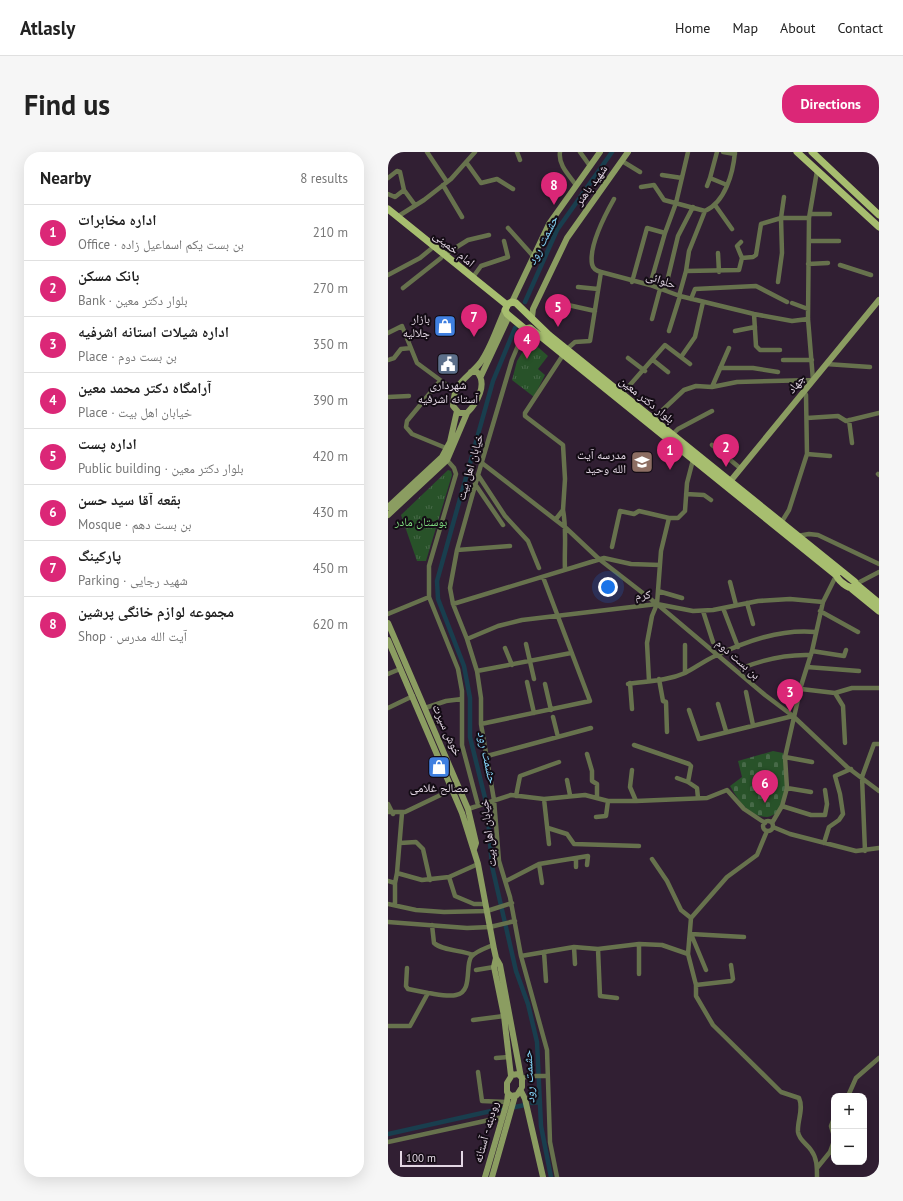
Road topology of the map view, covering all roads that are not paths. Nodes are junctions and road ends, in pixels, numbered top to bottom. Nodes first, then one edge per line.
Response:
1 (427, 152) edge
2 (466, 152) edge
3 (517, 152) edge
4 (560, 152) edge
5 (580, 152) edge
6 (600, 152) edge
7 (628, 152) edge
8 (688, 152) edge
9 (717, 152) edge
10 (723, 152) edge
11 (797, 152) edge
12 (812, 152) edge
13 (735, 153) edge
14 (473, 154) edge
15 (520, 160) dead end
16 (622, 161) junction
17 (466, 162) junction
18 (590, 166) junction
19 (817, 171) junction
20 (640, 172) dead end
21 (662, 175) dead end
22 (388, 178) edge
23 (682, 178) junction
24 (710, 178) junction
25 (447, 182) junction
26 (443, 185) junction
27 (576, 185) junction
28 (727, 185) junction
29 (707, 186) dead end
30 (641, 187) dead end
31 (514, 188) dead end
32 (404, 190) junction
33 (388, 194) edge
34 (784, 197) dead end
35 (614, 199) dead end
36 (676, 203) junction
37 (415, 205) junction
38 (715, 205) junction
39 (693, 207) junction
40 (388, 209) edge
41 (705, 212) junction
42 (830, 214) dead end
43 (388, 215) edge
44 (879, 215) edge
45 (809, 216) junction
46 (397, 217) junction
47 (462, 217) dead end
48 (781, 218) junction
49 (879, 227) edge
50 (508, 228) dead end
51 (732, 229) dead end
52 (665, 233) junction
53 (489, 235) dead end
54 (504, 241) dead end
55 (809, 241) junction
56 (839, 241) dead end
57 (741, 242) dead end
58 (431, 249) junction
59 (718, 253) dead end
60 (443, 256) junction
61 (534, 257) junction
62 (742, 258) junction
63 (828, 263) dead end
64 (808, 264) junction
65 (840, 265) dead end
66 (601, 272) junction
67 (686, 272) junction
68 (719, 272) junction
69 (388, 275) edge
70 (871, 275) dead end
71 (473, 277) junction
72 (632, 282) junction
73 (778, 282) dead end
74 (650, 285) junction
75 (578, 287) dead end
76 (403, 288) dead end
77 (598, 289) junction
78 (662, 290) junction
79 (680, 296) junction
80 (691, 299) junction
81 (879, 300) edge
82 (703, 302) junction
83 (568, 305) dead end
84 (508, 308) junction
85 (808, 309) junction
86 (595, 311) junction
87 (754, 314) junction
88 (533, 319) junction
89 (652, 319) dead end
90 (808, 319) junction
91 (755, 326) junction
92 (527, 328) junction
93 (669, 331) dead end
94 (735, 331) dead end
95 (388, 333) edge
96 (411, 348) junction
97 (729, 348) dead end
98 (780, 350) dead end
99 (565, 352) junction
100 (681, 357) junction
101 (628, 358) dead end
102 (388, 360) edge
103 (653, 360) junction
104 (783, 360) dead end
105 (812, 360) junction
106 (690, 364) dead end
107 (826, 364) junction
108 (870, 367) dead end
109 (720, 368) junction
110 (645, 371) junction
111 (471, 372) junction
112 (668, 372) dead end
113 (778, 372) dead end
114 (481, 376) junction
115 (813, 380) junction
116 (440, 382) junction
117 (712, 386) junction
118 (455, 391) junction
119 (804, 391) junction
120 (622, 394) junction
121 (409, 396) dead end
122 (388, 397) edge
123 (457, 411) junction
124 (712, 411) dead end
125 (467, 413) junction
126 (879, 413) edge
127 (807, 418) junction
128 (653, 419) junction
129 (849, 420) junction
130 (672, 435) junction
131 (852, 443) dead end
132 (712, 445) dead end
133 (446, 448) junction
134 (807, 454) junction
135 (830, 456) dead end
136 (447, 460) junction
137 (693, 460) junction
138 (482, 463) junction
139 (740, 468) junction
140 (478, 475) junction
141 (476, 484) junction
142 (728, 484) junction
143 (686, 494) junction
144 (711, 500) dead end
145 (388, 506) edge
146 (563, 510) junction
147 (388, 515) edge
148 (669, 518) junction
149 (556, 519) junction
150 (781, 523) junction
151 (503, 526) dead end
152 (566, 528) junction
153 (797, 536) junction
154 (510, 546) dead end
155 (612, 547) dead end
156 (457, 550) junction
157 (879, 556) edge
158 (599, 559) junction
159 (878, 563) edge
160 (660, 565) junction
161 (539, 568) dead end
162 (565, 570) junction
163 (879, 572) edge
164 (837, 574) junction
165 (543, 577) junction
166 (730, 582) dead end
167 (853, 586) junction
168 (829, 589) junction
169 (658, 591) junction
170 (429, 597) junction
171 (682, 598) dead end
172 (823, 602) junction
173 (747, 603) junction
174 (879, 603) edge
175 (453, 604) junction
176 (657, 604) junction
177 (736, 605) junction
178 (723, 608) junction
179 (703, 611) junction
180 (820, 611) junction
181 (879, 611) edge
182 (388, 614) edge
183 (558, 616) junction
184 (388, 623) edge
185 (753, 624) dead end
186 (815, 632) junction
187 (858, 632) dead end
188 (467, 639) junction
189 (388, 640) edge
190 (712, 642) dead end
191 (526, 644) dead end
192 (685, 645) dead end
193 (738, 647) junction
194 (505, 648) dead end
195 (846, 650) dead end
196 (571, 653) junction
197 (811, 653) junction
198 (718, 655) junction
199 (531, 661) junction
200 (512, 665) junction
201 (807, 667) junction
202 (742, 668) dead end
203 (400, 669) junction
204 (858, 671) dead end
205 (477, 672) junction
206 (685, 672) junction
207 (388, 674) edge
208 (534, 679) dead end
209 (659, 679) junction
210 (649, 681) junction
211 (527, 682) dead end
212 (545, 684) dead end
213 (879, 688) edge
214 (801, 689) junction
215 (746, 692) dead end
216 (835, 693) junction
217 (413, 696) junction
218 (462, 699) junction
219 (718, 704) dead end
220 (388, 708) edge
221 (425, 708) junction
222 (632, 709) dead end
223 (551, 710) junction
224 (690, 710) dead end
225 (534, 713) junction
226 (793, 716) junction
227 (553, 717) dead end
228 (481, 724) junction
229 (753, 725) junction
230 (591, 728) dead end
231 (726, 731) junction
232 (667, 732) dead end
233 (558, 737) junction
234 (845, 743) dead end
235 (879, 744) edge
236 (634, 746) dead end
237 (587, 754) dead end
238 (487, 756) junction
239 (785, 757) junction
240 (559, 762) dead end
241 (812, 762) dead end
242 (851, 769) junction
243 (632, 770) dead end
244 (862, 777) junction
245 (677, 778) dead end
246 (567, 780) dead end
247 (688, 782) junction
248 (787, 788) junction
249 (453, 789) junction
250 (825, 790) dead end
251 (879, 791) edge
252 (811, 792) dead end
253 (570, 795) junction
254 (516, 796) junction
255 (597, 798) junction
256 (698, 798) junction
257 (544, 799) junction
258 (493, 801) junction
259 (608, 801) junction
260 (636, 801) junction
261 (388, 804) edge
262 (479, 805) junction
263 (782, 806) junction
264 (468, 809) junction
265 (390, 813) edge
266 (402, 813) junction
267 (596, 817) dead end
268 (765, 823) junction
269 (773, 825) junction
270 (548, 828) junction
271 (767, 831) junction
272 (400, 843) junction
273 (824, 843) junction
274 (549, 844) dead end
275 (639, 846) dead end
276 (879, 848) edge
277 (474, 849) junction
278 (865, 851) junction
279 (576, 858) junction
280 (652, 859) dead end
281 (478, 864) junction
282 (539, 864) junction
283 (587, 865) dead end
284 (576, 867) dead end
285 (397, 873) junction
286 (449, 877) junction
287 (430, 880) junction
288 (388, 881) edge
289 (506, 881) junction
290 (395, 883) junction
291 (542, 884) dead end
292 (512, 903) junction
293 (388, 904) edge
294 (486, 904) junction
295 (395, 905) junction
296 (487, 911) junction
297 (691, 918) junction
298 (388, 922) edge
299 (516, 923) junction
300 (432, 925) junction
301 (490, 927) junction
302 (691, 934) junction
303 (744, 937) dead end
304 (639, 944) junction
305 (493, 945) junction
306 (574, 947) junction
307 (598, 949) junction
308 (544, 952) junction
309 (688, 954) junction
310 (473, 955) junction
311 (521, 956) junction
312 (496, 958) junction
313 (575, 964) dead end
314 (732, 965) dead end
315 (494, 967) junction
316 (407, 968) dead end
317 (476, 970) dead end
318 (706, 970) dead end
319 (639, 974) dead end
320 (546, 981) dead end
321 (696, 985) junction
322 (428, 993) junction
323 (617, 998) dead end
324 (504, 1016) junction
325 (473, 1020) dead end
326 (388, 1026) edge
327 (509, 1057) junction
328 (496, 1058) dead end
329 (879, 1058) edge
330 (478, 1072) dead end
331 (511, 1076) junction
332 (546, 1076) junction
333 (522, 1078) junction
334 (521, 1091) junction
335 (508, 1093) junction
336 (849, 1093) edge
337 (516, 1096) junction
338 (507, 1102) junction
339 (503, 1117) junction
340 (388, 1142) edge
341 (831, 1149) edge
342 (817, 1168) junction
343 (485, 1177) edge
344 (492, 1177) edge
345 (543, 1177) edge
346 (557, 1177) edge
347 (817, 1177) edge

1 - 25 street
2 - 14 street
3 - 15 street
4 - 27 street
5 - 18 street
6 - 18 main road
7 - 16 main road, شهید باهنر
8 - 23 street
9 - 24 street
10 - 13 street
11 - 19 main road
12 - 44 main road
13 - 28 street
14 - 17 street
16 - 20 street
16 - 88 main road, شهید باهنر
17 - 25 street
17 - 31 street
18 - 27 main road
19 - 45 street
19 - 49 main road
21 - 23 street
22 - 32 street
23 - 36 street
24 - 28 street
24 - 29 street
25 - 26 street
26 - 37 street
26 - 47 street
27 - 61 main road
28 - 38 street
30 - 36 street
32 - 33 street
32 - 37 street
34 - 48 street
35 - 66 street
36 - 39 street
36 - 52 street
37 - 46 street
38 - 41 street
38 - 51 street
39 - 41 street
39 - 78 street
40 - 46 main road, امام خمینی
41 - 67 street
42 - 45 street
43 - 58 main road, امام خمینی
45 - 48 street
45 - 55 street
46 - 60 main road, امام خمینی
48 - 62 street
48 - 73 street
50 - 61 street
52 - 72 street
52 - 74 street
53 - 60 street
54 - 71 street
55 - 56 street
55 - 64 street
57 - 62 street
58 - 60 main road, امام خمینی
58 - 69 street
59 - 68 street
60 - 71 main road, امام خمینی
60 - 76 street
60 - 84 main road, امام خمینی
61 - 84 main road
62 - 68 street
63 - 64 street
64 - 85 street
65 - 70 street
66 - 72 street, حلوائی
66 - 77 street
67 - 68 street
67 - 79 street
71 - 84 main road, امام خمینی
72 - 74 street, حلوائی
74 - 78 street, حلوائی
75 - 77 street
77 - 86 street
78 - 79 street, حلوائی
78 - 89 street
79 - 80 street, حلوائی
79 - 93 street
80 - 82 street, حلوائی
80 - 85 street
81 - 107 main road, جهاد
82 - 87 street, حلوائی
82 - 100 street
83 - 86 street
84 - 88 main road, بلوار دکتر معین
84 - 92 main road, بلوار دکتر معین
84 - 111 main road
84 - 114 main road
85 - 90 street
86 - 99 street
87 - 90 street, حلوائی
87 - 91 street
88 - 92 main road
88 - 99 main road, بلوار دکتر معین
90 - 105 street
91 - 94 street
91 - 98 street
92 - 99 main road, بلوار دکتر معین
92 - 138 street, خیابان اهل بیت
95 - 96 street
96 - 102 street
96 - 116 street
97 - 109 street
99 - 120 main road, بلوار دکتر معین
99 - 137 main road, بلوار دکتر معین
99 - 146 street
100 - 103 street
100 - 106 street
101 - 110 street
103 - 110 street
103 - 112 street
104 - 105 street
105 - 115 street
107 - 108 street
107 - 115 main road, جهاد
109 - 113 street
109 - 117 street
110 - 120 street
111 - 114 main road
111 - 118 main road
114 - 125 main road
115 - 117 street
115 - 119 main road, جهاد
116 - 118 street
116 - 133 street
117 - 128 street
118 - 123 main road
119 - 127 street
119 - 139 main road, جهاد
120 - 128 main road, بلوار دکتر معین
121 - 122 street
123 - 125 main road
123 - 133 main road
124 - 130 street
125 - 136 main road
126 - 129 street
127 - 129 street
127 - 134 street
128 - 130 main road, بلوار دکتر معین
129 - 131 street
130 - 142 main road, بلوار دکتر معین
132 - 139 street
133 - 145 main road
134 - 135 street
134 - 150 street
136 - 147 main road
136 - 170 street
137 - 142 main road, بلوار دکتر معین
137 - 143 street
138 - 140 street, خیابان اهل بیت
138 - 149 street, بن بست دوم
139 - 142 main road, جهاد
140 - 141 street, خیابان اهل بیت
140 - 161 street
141 - 151 street
141 - 156 street, خیابان اهل بیت
142 - 150 main road, بلوار دکتر معین
142 - 164 main road, بلوار دکتر معین
143 - 144 street
143 - 148 street
146 - 149 street
146 - 152 street
148 - 155 street
148 - 160 street
149 - 152 street, بن بست دوم
150 - 153 main road, بلوار دکتر معین
152 - 158 street, بن بست دوم
152 - 162 street
153 - 159 street
153 - 164 main road, بلوار دکتر معین
154 - 156 street
156 - 175 street, خیابان اهل بیت
157 - 159 street
158 - 160 street
158 - 162 street
158 - 176 street, بن بست دوم
160 - 169 street
162 - 165 street
163 - 167 street
164 - 167 main road
164 - 168 street
165 - 175 street
165 - 183 street
166 - 177 street
167 - 168 street
167 - 174 main road
167 - 181 main road
168 - 172 street
169 - 171 street
169 - 176 street
170 - 182 street
170 - 218 street
172 - 173 street, کرم
172 - 180 street
173 - 177 street, کرم
173 - 185 street
175 - 188 street, خیابان اهل بیت
176 - 179 street, کرم
176 - 183 street, کرم
176 - 198 street, بن بست دوم
176 - 210 street
177 - 178 street, کرم
178 - 179 street, کرم
178 - 193 street
179 - 190 street
180 - 186 street
180 - 187 street
183 - 188 street, کرم
183 - 196 street
184 - 221 main road, خوش سیرت
186 - 193 street
186 - 197 street
188 - 205 street, خیابان اهل بیت
189 - 203 main road, خوش سیرت
191 - 199 street
192 - 206 street
193 - 198 street
194 - 200 street
195 - 197 street
196 - 199 street
196 - 223 street
197 - 201 street
197 - 202 street
198 - 206 street
198 - 226 street, بن بست دوم
199 - 200 street
199 - 208 street
200 - 205 street
201 - 204 street
201 - 214 street
203 - 207 street
203 - 217 main road, خوش سیرت
205 - 228 street, خیابان اهل بیت
206 - 209 street
209 - 210 street
209 - 232 street
210 - 222 street
211 - 225 street
212 - 223 street
213 - 216 street
214 - 216 street
214 - 226 street
215 - 229 street
216 - 234 street
217 - 220 street
217 - 249 main road, خوش سیرت
218 - 221 street
218 - 262 street
219 - 231 street
221 - 264 main road, خوش سیرت
223 - 225 street
224 - 231 street
225 - 228 street
226 - 229 street
226 - 239 street
226 - 242 street, بن بست دوم
227 - 233 street
228 - 238 street, خیابان اهل بیت
229 - 231 street
230 - 233 street
233 - 238 street
235 - 244 street
236 - 247 street
237 - 255 street
238 - 258 street, خیابان اهل بیت
239 - 241 street
239 - 248 street
240 - 254 street
242 - 244 street, بن بست دوم
242 - 273 street
243 - 260 street
244 - 251 street, بن بست دوم
244 - 278 street
245 - 247 street
246 - 253 street
247 - 256 street
248 - 252 street
248 - 263 street
249 - 266 street
249 - 277 main road, خوش سیرت
250 - 263 street
253 - 255 street
253 - 257 street
254 - 257 street
254 - 258 street
255 - 259 street
256 - 260 street
256 - 268 street
257 - 270 street
258 - 262 street
258 - 289 street, خیابان اهل بیت
259 - 260 street
259 - 267 street
261 - 265 street
262 - 264 street
263 - 269 street
264 - 277 main road, خوش سیرت
265 - 266 street
266 - 272 street
268 - 269 street
268 - 271 street
269 - 271 street
269 - 273 street
270 - 274 street
270 - 275 street
271 - 297 street
272 - 285 street
272 - 287 street
273 - 278 street
276 - 278 street
277 - 281 main road, خوش سیرت
279 - 282 street
279 - 283 street
279 - 284 street
280 - 297 street
281 - 286 street
281 - 294 main road, خوش سیرت
282 - 289 street
282 - 291 street
285 - 287 street
285 - 290 street
286 - 287 street
286 - 294 street
288 - 290 street
289 - 292 street, خیابان اهل بیت
290 - 295 street
292 - 296 street
292 - 299 street, خیابان اهل بیت
293 - 295 street
294 - 296 main road, خوش سیرت
295 - 296 street
296 - 301 main road, خوش سیرت
297 - 302 street
298 - 300 street
299 - 301 street
299 - 311 street, خیابان اهل بیت
300 - 301 street
300 - 310 street
301 - 305 main road, خوش سیرت
302 - 303 street
302 - 309 street
302 - 318 street
304 - 307 street
304 - 309 street
304 - 319 street
305 - 310 street
305 - 312 main road, خوش سیرت
306 - 307 street
306 - 308 street
306 - 313 street
307 - 323 street
308 - 311 street
308 - 320 street
309 - 321 street
310 - 322 street
311 - 332 street, خیابان اهل بیت
312 - 315 main road, خوش سیرت
312 - 333 main road, خوش سیرت
314 - 321 street
315 - 317 street
315 - 324 main road, خوش سیرت
316 - 322 street
321 - 342 street
322 - 326 street
324 - 325 street
324 - 327 main road, خوش سیرت
327 - 328 street
327 - 331 main road, خوش سیرت
329 - 336 street
330 - 338 street
331 - 333 main road
331 - 335 main road
332 - 333 street
332 - 346 street, خیابان اهل بیت
333 - 334 main road
334 - 337 main road
334 - 345 main road
335 - 337 main road
335 - 338 main road, رودبنه - آستانه
337 - 344 main road, رودبنه - آستانه
338 - 339 main road, رودبنه - آستانه
339 - 340 street
339 - 343 main road, رودبنه - آستانه
341 - 342 street
342 - 347 street

